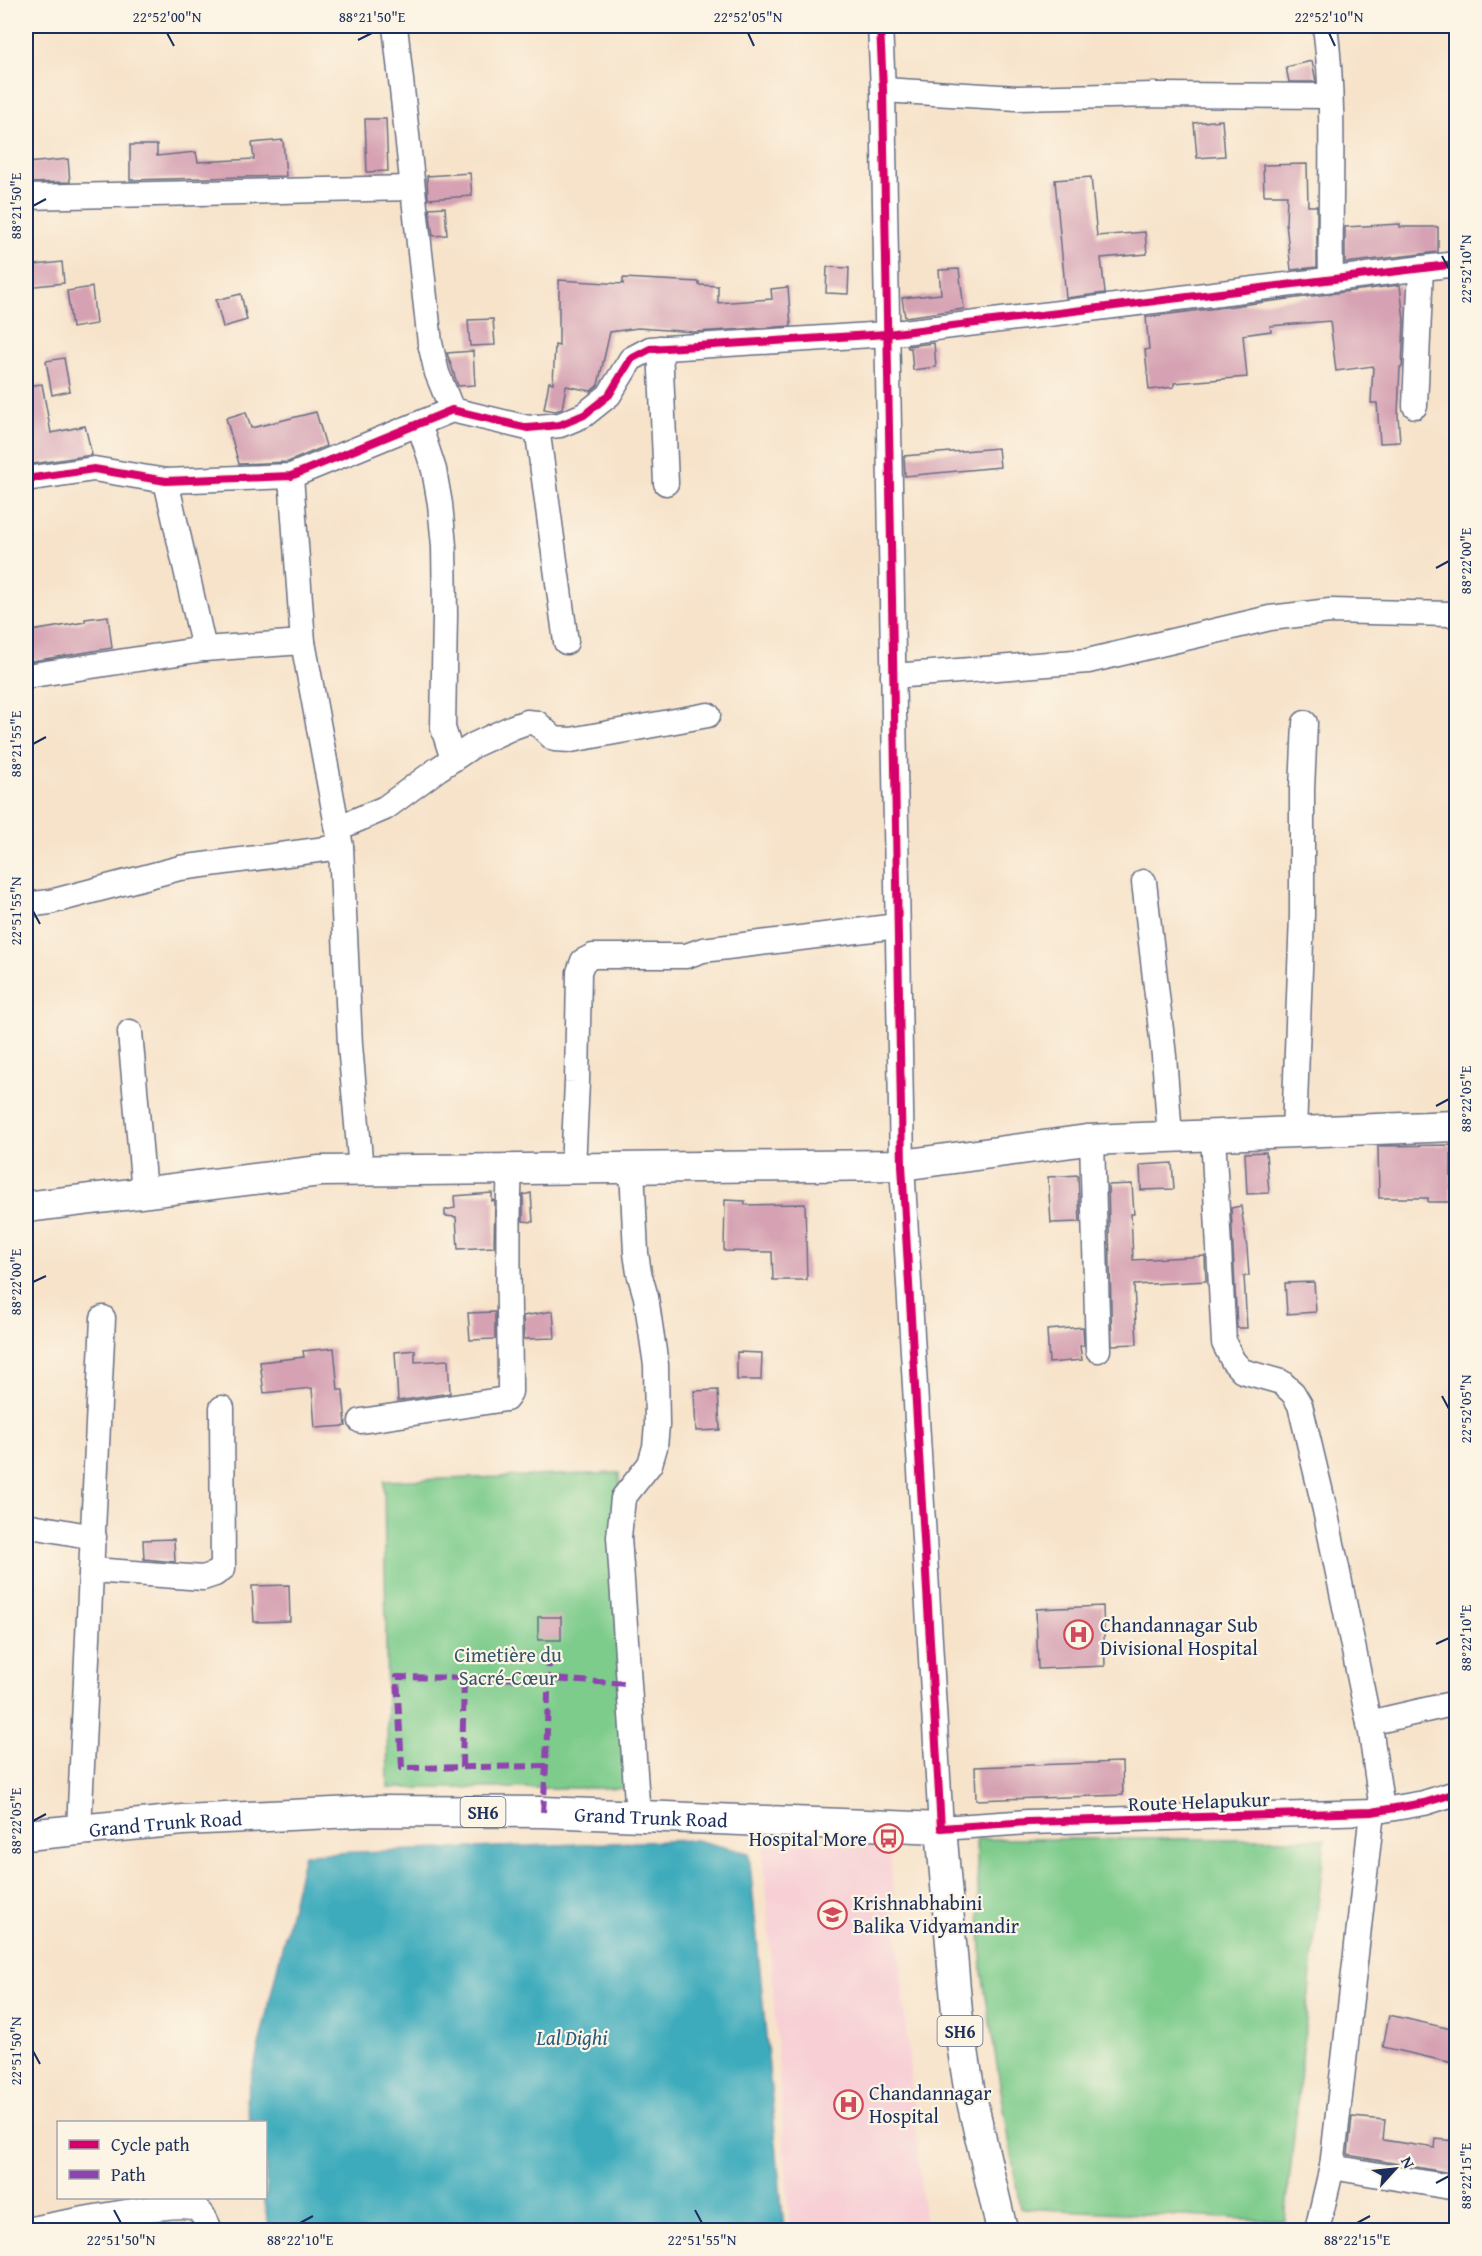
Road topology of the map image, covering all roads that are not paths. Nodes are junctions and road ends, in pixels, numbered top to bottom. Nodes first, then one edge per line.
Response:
1 (395, 26) edge
2 (880, 26) edge
3 (1325, 26) edge
4 (883, 90) junction
5 (1330, 96) junction
6 (411, 189) junction
7 (26, 197) edge
8 (1456, 264) edge
9 (1421, 268) junction
10 (1331, 279) junction
11 (887, 334) junction
12 (660, 348) junction
13 (1414, 406) dead end
14 (452, 410) junction
15 (419, 424) junction
16 (537, 427) junction
17 (291, 476) junction
18 (26, 479) edge
19 (166, 481) junction
20 (666, 483) dead end
21 (1449, 614) dead end
22 (303, 642) junction
23 (566, 642) dead end
24 (204, 649) junction
25 (26, 676) edge
26 (893, 676) junction
27 (708, 715) dead end
28 (1305, 723) dead end
29 (453, 759) junction
30 (339, 837) junction
31 (1144, 882) dead end
32 (26, 905) edge
33 (897, 926) junction
34 (130, 1032) dead end
35 (1456, 1126) edge
36 (1294, 1132) junction
37 (1213, 1135) junction
38 (1170, 1137) junction
39 (1092, 1140) junction
40 (902, 1165) junction
41 (573, 1168) junction
42 (632, 1168) junction
43 (510, 1169) junction
44 (362, 1170) junction
45 (144, 1192) junction
46 (26, 1207) edge
47 (103, 1318) dead end
48 (1098, 1350) dead end
49 (222, 1408) dead end
50 (361, 1421) dead end
51 (26, 1525) edge
52 (94, 1538) junction
53 (92, 1570) junction
54 (1456, 1703) edge
55 (1369, 1723) junction
56 (1456, 1793) edge
57 (1378, 1811) junction
58 (638, 1817) junction
59 (941, 1828) junction
60 (79, 1829) junction
61 (26, 1835) edge
62 (1332, 2167) junction
63 (1456, 2188) edge
64 (26, 2230) edge
65 (210, 2230) edge
66 (1002, 2230) edge
67 (1317, 2230) edge

1 - 6 street
2 - 4 street
3 - 5 street
4 - 5 street
4 - 11 street
5 - 10 street
6 - 7 street
6 - 14 street
8 - 9 street
9 - 10 street
9 - 13 street
10 - 11 street
11 - 12 street
11 - 26 street
12 - 16 street
12 - 20 street
14 - 15 street
14 - 16 street
15 - 17 street
15 - 29 street
16 - 23 street
17 - 19 street
17 - 22 street
18 - 19 street
19 - 24 street
21 - 26 street
22 - 24 street
22 - 30 street
24 - 25 street
26 - 33 street
27 - 29 street
28 - 36 street
29 - 30 street
30 - 32 street
30 - 44 street
31 - 38 street
33 - 40 street
33 - 41 street
34 - 45 street
35 - 36 main road
36 - 37 main road
37 - 38 main road
37 - 55 street
38 - 39 main road
39 - 40 main road
39 - 48 street
40 - 42 main road
40 - 59 street
41 - 42 main road
41 - 43 main road
42 - 58 street
43 - 44 main road
43 - 50 street
44 - 45 main road
45 - 46 main road
47 - 52 street
49 - 53 street
51 - 52 street
52 - 53 street
53 - 60 street
54 - 55 street
55 - 57 street
56 - 57 street, Route Helapukur
57 - 59 street, Route Helapukur
57 - 62 street
58 - 59 main road, Grand Trunk Road / SH6
58 - 60 main road, Grand Trunk Road / SH6
59 - 66 main road, SH6
60 - 61 main road, Grand Trunk Road / SH6
62 - 63 street
62 - 67 street
64 - 65 street

